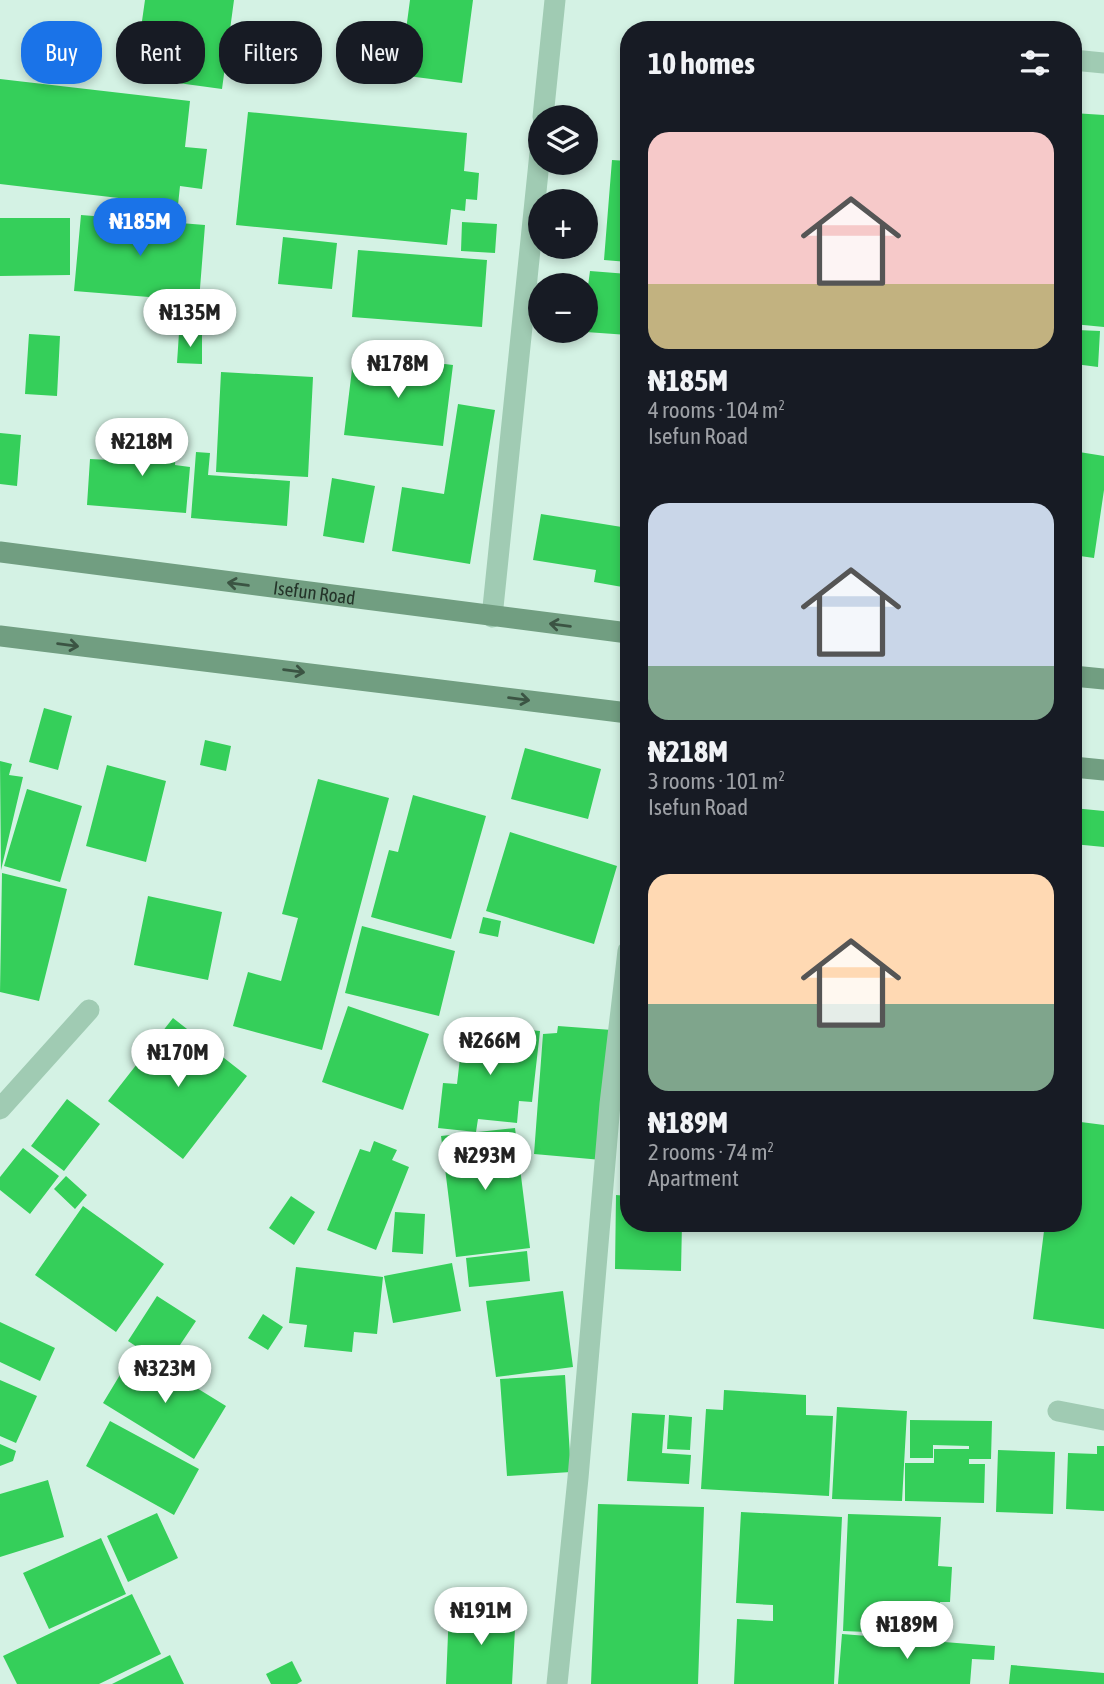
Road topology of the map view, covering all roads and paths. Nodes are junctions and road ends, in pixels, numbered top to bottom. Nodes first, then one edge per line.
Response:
1 (555, 0) edge
2 (1082, 61) edge
3 (1104, 63) edge
4 (544, 105) edge
5 (538, 175) edge
6 (0, 552) edge
7 (492, 617) junction
8 (620, 632) edge
9 (0, 636) edge
10 (1082, 677) edge
11 (1104, 678) edge
12 (620, 712) edge
13 (1082, 768) edge
14 (1104, 770) edge
15 (89, 1010) dead end
16 (620, 1019) edge
17 (0, 1109) edge
18 (1058, 1411) dead end
19 (1104, 1420) edge
20 (557, 1684) edge

1 - 4 street
2 - 3 street
5 - 7 street
7 -> 6 street, Isefun Road
8 -> 7 street, Isefun Road
9 -> 12 street
10 - 11 street
13 - 14 street
15 - 17 street
16 - 20 street
18 - 19 street

